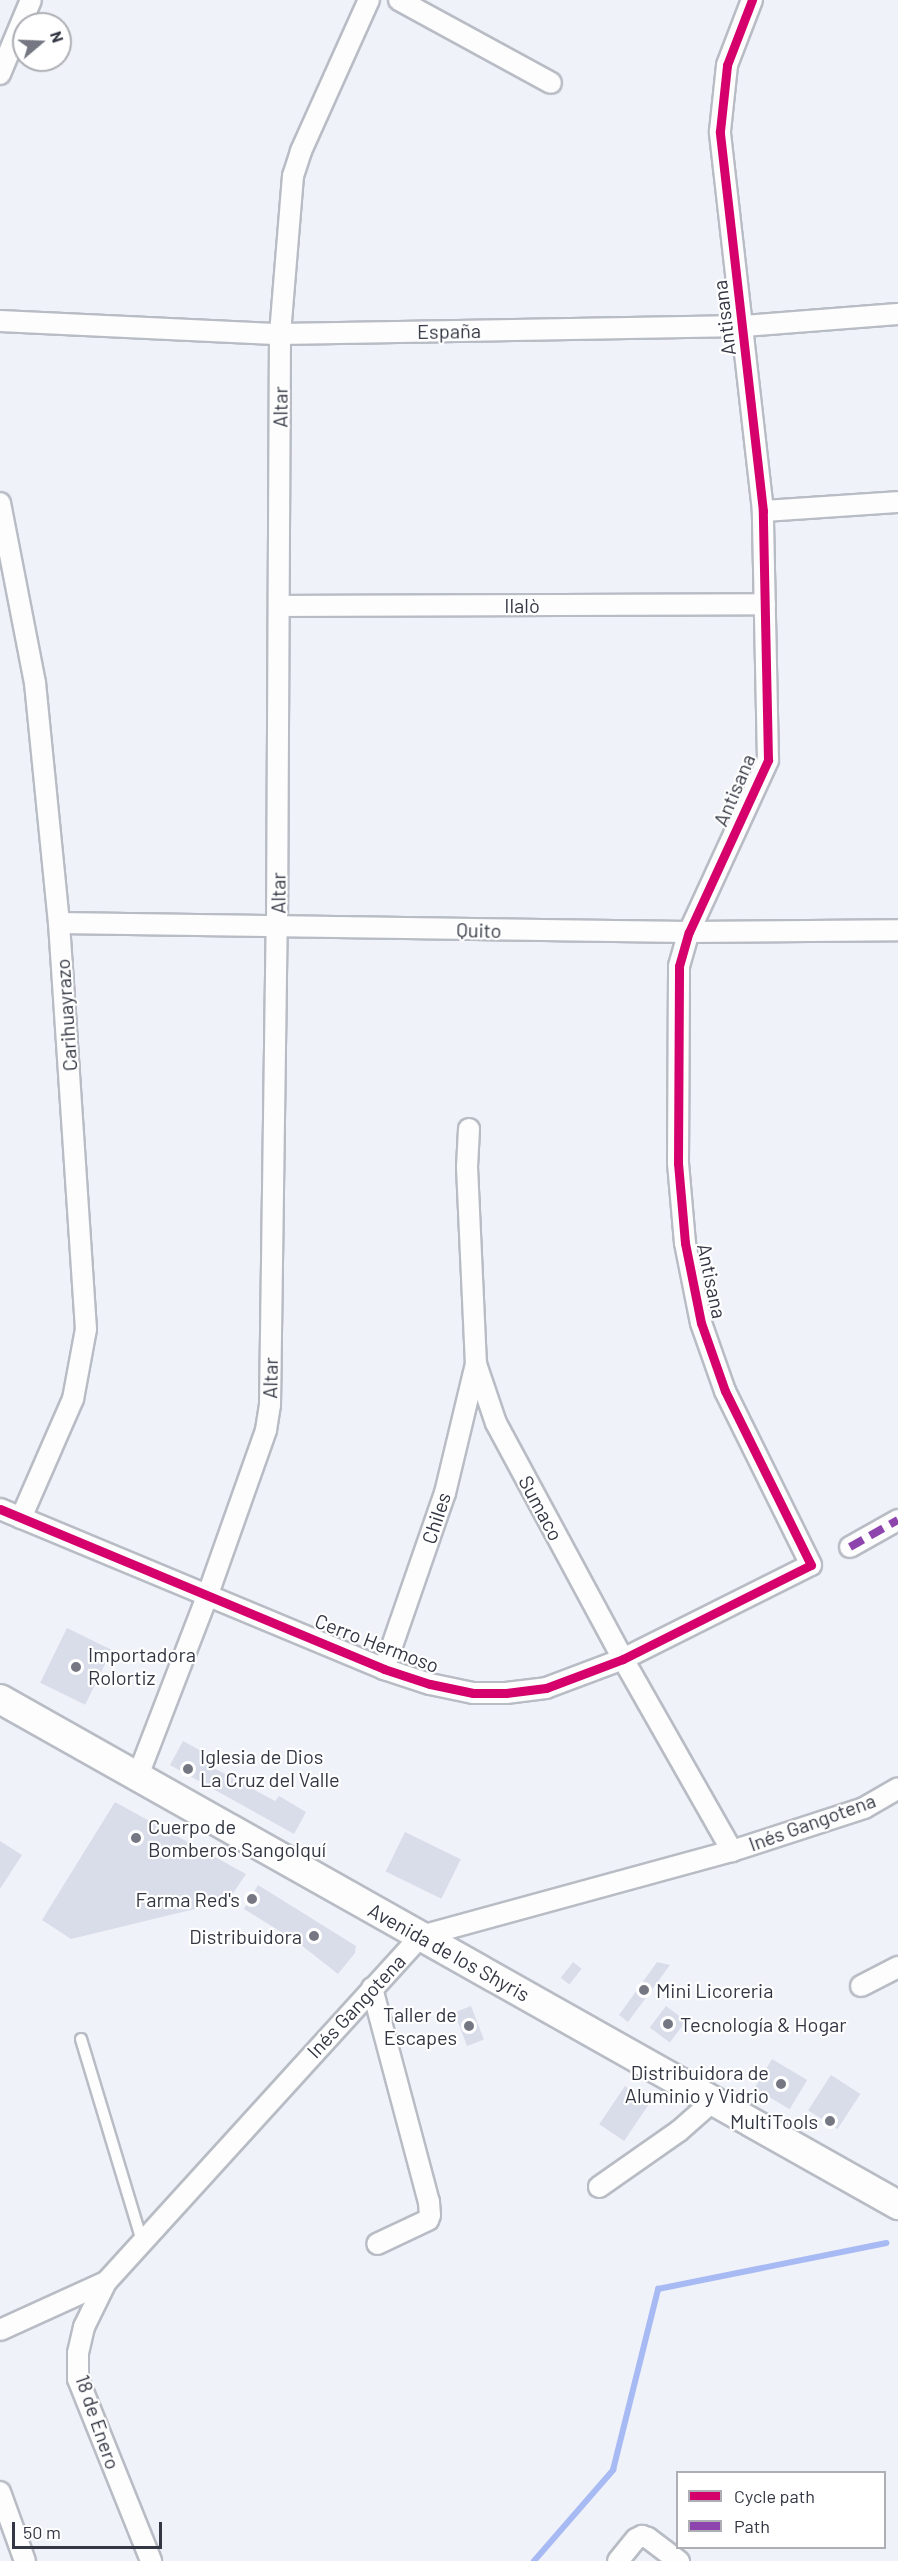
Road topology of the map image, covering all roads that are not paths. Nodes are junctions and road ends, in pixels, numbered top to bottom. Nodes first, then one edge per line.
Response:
1 (31, 0) edge
2 (369, 0) edge
3 (399, 0) edge
4 (752, 0) edge
5 (0, 74) edge
6 (551, 83) dead end
7 (898, 314) edge
8 (0, 321) edge
9 (744, 326) junction
10 (280, 334) junction
11 (898, 502) edge
12 (0, 508) edge
13 (763, 511) junction
14 (765, 604) junction
15 (279, 606) junction
16 (59, 923) junction
17 (277, 928) junction
18 (898, 930) edge
19 (689, 932) junction
20 (469, 1129) dead end
21 (476, 1364) junction
22 (0, 1509) edge
23 (21, 1518) junction
24 (898, 1520) edge
25 (850, 1547) dead end
26 (811, 1565) joint
27 (208, 1594) junction
28 (623, 1659) junction
29 (384, 1669) junction
30 (0, 1699) edge
31 (137, 1778) junction
32 (898, 1788) edge
33 (732, 1851) junction
34 (421, 1936) junction
35 (898, 1967) edge
36 (861, 1986) dead end
37 (372, 1988) junction
38 (81, 2039) dead end
39 (713, 2101) junction
40 (599, 2187) dead end
41 (898, 2205) edge
42 (142, 2241) junction
43 (377, 2244) dead end
44 (106, 2282) junction
45 (1, 2328) edge
46 (0, 2492) edge
47 (25, 2561) edge
48 (150, 2561) edge
49 (618, 2561) edge
50 (679, 2561) edge

1 - 5 street
2 - 10 street, Altar
3 - 6 street
4 - 9 street, Antisana
7 - 9 street, España
8 - 10 street, España
9 - 10 street, España
9 - 13 street, Antisana
10 - 15 street, Altar
11 - 13 street
12 - 16 street, Carihuayrazo
13 - 14 street, Antisana
14 - 15 street, Ilalò
14 - 19 street, Antisana
15 - 17 street, Altar
16 - 17 street, Quito
16 - 23 street, Carihuayrazo
17 - 19 street, Quito
17 - 27 street, Altar
18 - 19 street, Quito
19 - 26 street, Antisana
20 - 21 street, Sumaco
21 - 28 street, Sumaco
21 - 29 street, Chiles
22 - 23 street, Cerro Hermoso
23 - 27 street, Cerro Hermoso
24 - 25 street
26 - 28 street, Cerro Hermoso
27 - 29 street, Cerro Hermoso
27 - 31 street, Altar
28 - 29 street, Cerro Hermoso
28 - 33 street, Sumaco
30 - 31 main road, Avenida de los Shyris
31 - 34 main road, Avenida de los Shyris
32 - 33 street, Inés Gangotena
33 - 34 street, Inés Gangotena
34 - 37 street, Inés Gangotena
34 - 39 main road, Avenida de los Shyris
35 - 36 street
37 - 42 street, Inés Gangotena
37 - 43 street
38 - 42 lane
39 - 40 street
39 - 41 main road, Avenida de los Shyris
42 - 44 street, Inés Gangotena
44 - 45 street, Inés Gangotena
44 - 48 street, 18 de Enero
46 - 47 street
49 - 50 street

